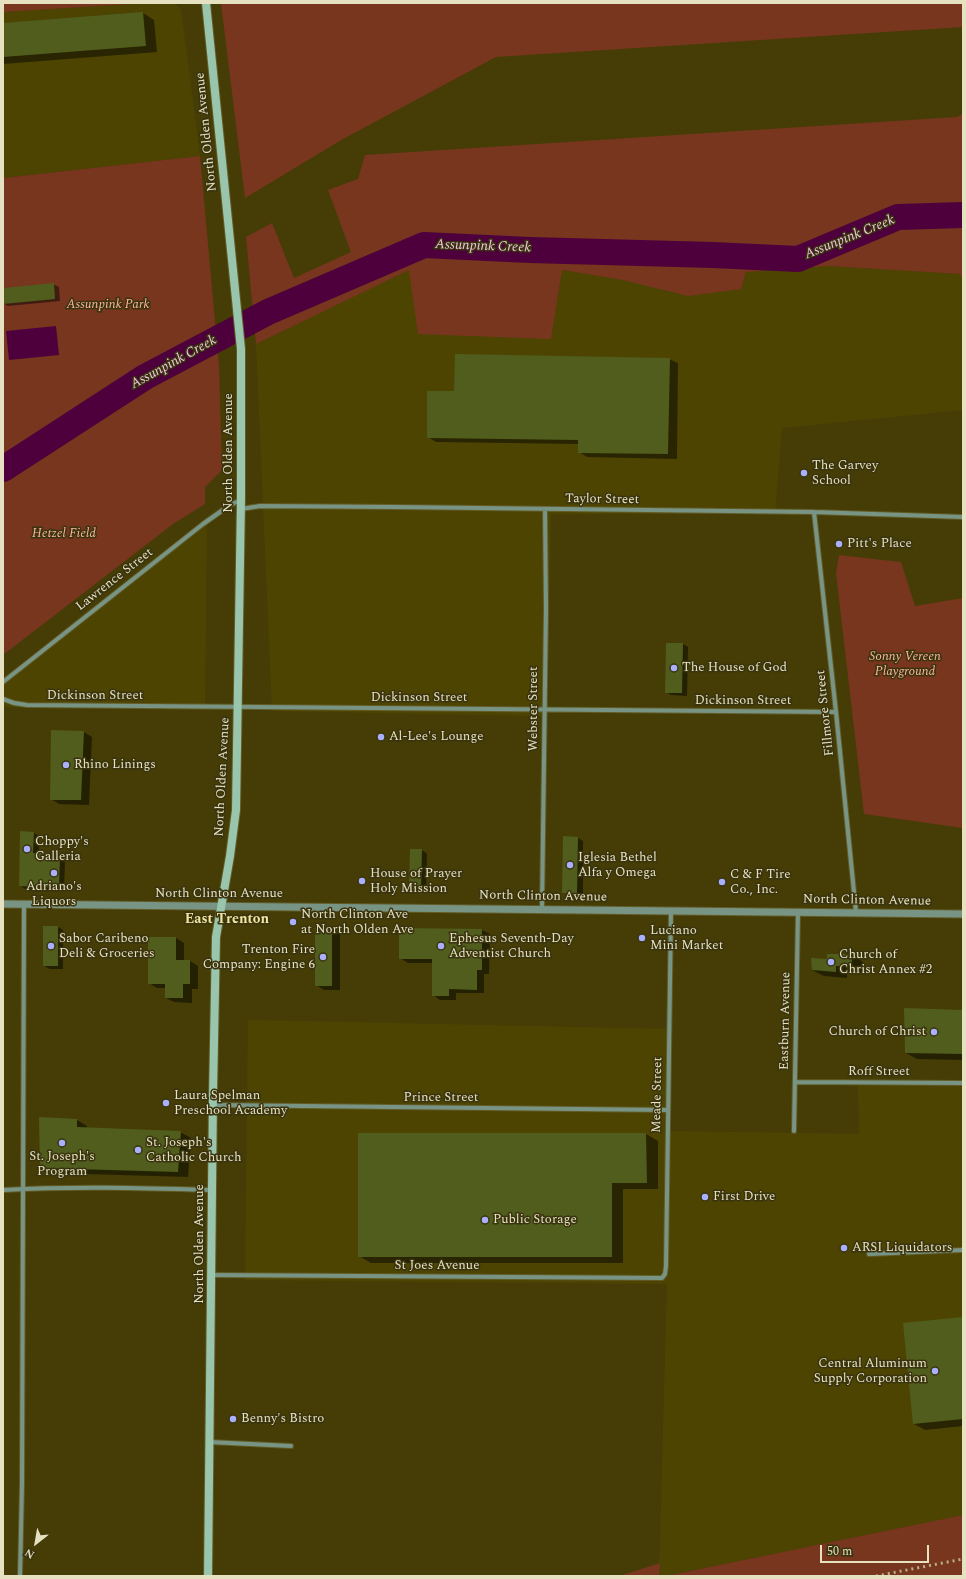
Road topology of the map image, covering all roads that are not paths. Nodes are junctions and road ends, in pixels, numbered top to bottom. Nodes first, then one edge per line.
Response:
1 (206, 5) edge
2 (241, 499) junction
3 (241, 509) junction
4 (545, 509) junction
5 (814, 512) junction
6 (963, 516) edge
7 (3, 682) edge
8 (3, 699) edge
9 (238, 708) junction
10 (544, 710) junction
11 (836, 712) junction
12 (3, 904) edge
13 (24, 905) junction
14 (221, 906) junction
15 (542, 909) junction
16 (671, 911) junction
17 (798, 912) junction
18 (856, 912) junction
19 (963, 914) edge
20 (795, 1082) junction
21 (963, 1083) edge
22 (213, 1105) junction
23 (668, 1110) junction
24 (794, 1130) dead end
25 (23, 1189) junction
26 (3, 1190) edge
27 (212, 1190) junction
28 (963, 1250) edge
29 (869, 1254) dead end
30 (212, 1275) junction
31 (662, 1278) joint
32 (209, 1442) junction
33 (291, 1446) dead end
34 (20, 1576) edge
35 (208, 1576) edge

1 - 2 main road, North Olden Avenue
2 - 3 main road, North Olden Avenue
2 - 7 street, Lawrence Street
3 - 4 street, Taylor Street
3 - 9 main road, North Olden Avenue
4 - 5 street, Taylor Street
4 - 10 street, Webster Street
5 - 6 street, Taylor Street
5 - 11 street, Fillmore Street
8 - 9 street, Dickinson Street
9 - 10 street, Dickinson Street
9 - 14 main road, North Olden Avenue
10 - 11 street, Dickinson Street
10 - 15 street, Webster Street
11 - 18 street, Fillmore Street
12 - 13 street, North Clinton Avenue
13 - 14 street, North Clinton Avenue
13 - 25 street
14 - 15 street, North Clinton Avenue
14 - 22 main road, North Olden Avenue
15 - 16 street, North Clinton Avenue
16 - 17 street, North Clinton Avenue
16 - 23 street, Meade Street
17 - 18 street, North Clinton Avenue
17 - 20 street, Eastburn Avenue
18 - 19 street, North Clinton Avenue
20 - 21 street, Roff Street
20 - 24 street, Eastburn Avenue
22 - 23 street, Prince Street
22 - 27 main road, North Olden Avenue
23 - 31 street, Meade Street
25 - 26 street
25 - 27 street
25 - 34 street
27 - 30 main road, North Olden Avenue
28 - 29 street
30 - 31 street, St Joes Avenue
30 - 32 main road, North Olden Avenue
32 - 33 street
32 - 35 main road, North Olden Avenue

